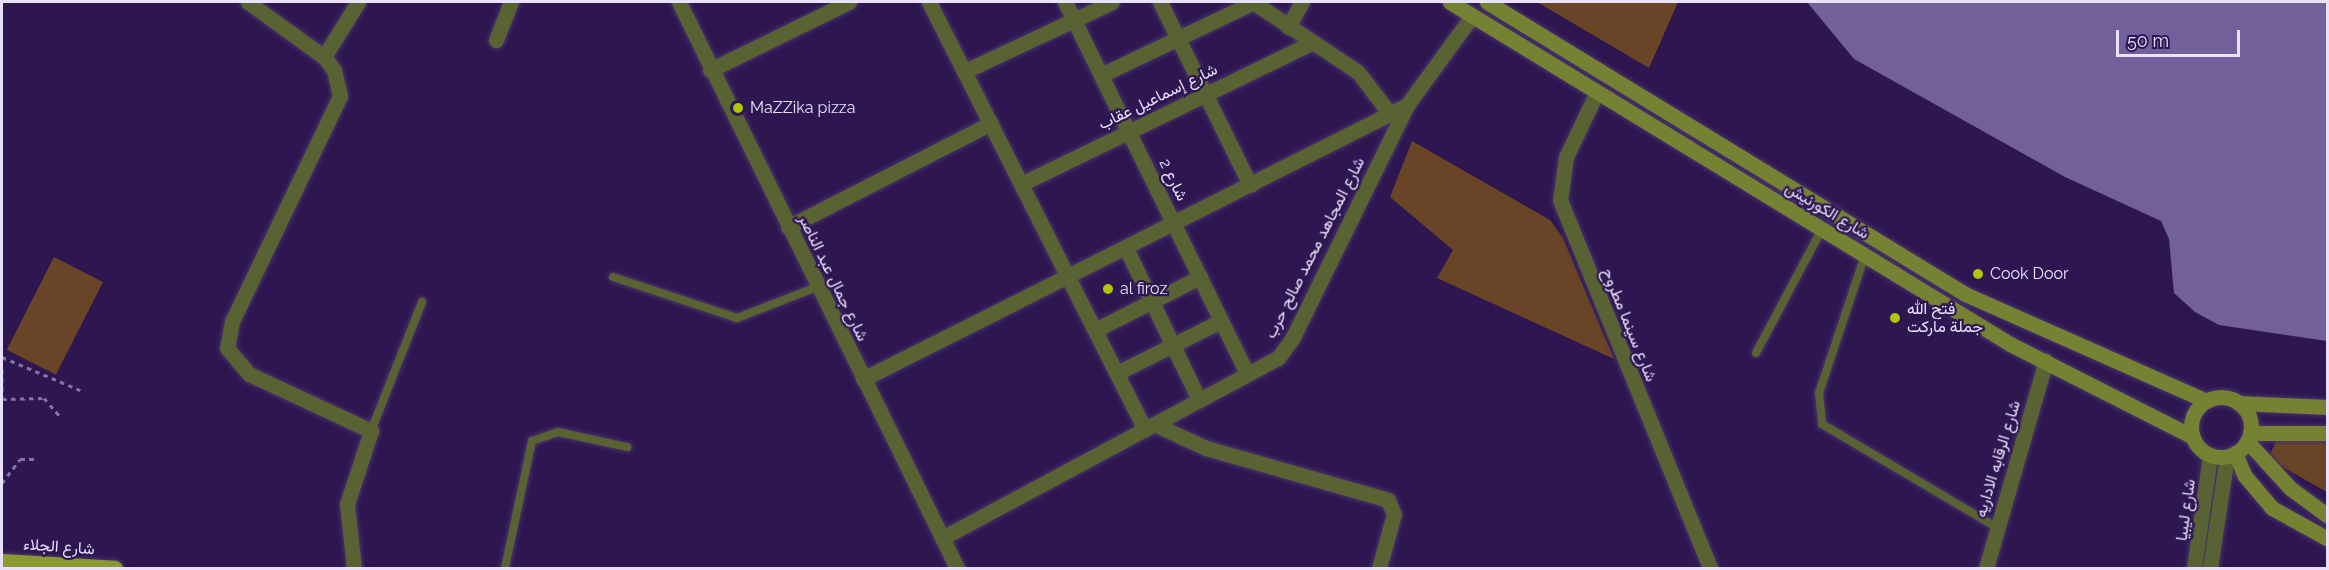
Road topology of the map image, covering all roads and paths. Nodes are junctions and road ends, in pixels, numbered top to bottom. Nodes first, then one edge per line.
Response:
1 (248, 2) edge
2 (358, 2) edge
3 (511, 2) edge
4 (680, 2) edge
5 (849, 2) edge
6 (929, 2) edge
7 (1065, 2) edge
8 (1112, 2) edge
9 (1160, 2) edge
10 (1254, 2) edge
11 (1302, 2) edge
12 (1450, 2) edge
13 (1487, 2) edge
14 (1472, 16) junction
15 (1074, 19) junction
16 (1288, 27) junction
17 (1178, 39) junction
18 (496, 40) dead end
19 (1311, 43) junction
20 (324, 57) junction
21 (710, 70) junction
22 (965, 71) junction
23 (1101, 75) junction
24 (1206, 94) junction
25 (1596, 94) junction
26 (1407, 105) junction
27 (1390, 114) junction
28 (991, 123) junction
29 (1129, 131) junction
30 (1021, 184) junction
31 (1250, 185) junction
32 (1174, 223) junction
33 (788, 227) junction
34 (1822, 229) junction
35 (1126, 248) junction
36 (1865, 255) junction
37 (613, 277) dead end
38 (1068, 277) junction
39 (1200, 277) junction
40 (817, 287) junction
41 (1152, 301) junction
42 (422, 302) dead end
43 (1221, 321) junction
44 (1095, 330) junction
45 (1173, 345) junction
46 (1756, 353) dead end
47 (2, 357) edge
48 (2046, 360) junction
49 (2, 369) edge
50 (1117, 373) junction
51 (1247, 374) junction
52 (863, 379) junction
53 (80, 390) dead end
54 (2, 398) edge
55 (1198, 400) junction
56 (2206, 401) junction
57 (2238, 403) junction
58 (2328, 407) edge
59 (59, 415) dead end
60 (1149, 427) junction
61 (371, 431) junction
62 (2328, 433) edge
63 (2193, 437) junction
64 (2248, 437) junction
65 (627, 447) dead end
66 (2210, 455) junction
67 (2231, 455) junction
68 (37, 459) dead end
69 (2, 483) edge
70 (2328, 516) edge
71 (1996, 526) junction
72 (942, 538) junction
73 (2328, 539) edge
74 (2, 561) edge
75 (115, 568) edge
76 (354, 568) edge
77 (505, 568) edge
78 (957, 568) edge
79 (1378, 568) edge
80 (1710, 568) edge
81 (1986, 568) edge
82 (2194, 568) edge
83 (2210, 568) edge

1 - 20 street
2 - 20 street
3 - 18 street
4 - 21 street, شارع جمال عبد الناصر
5 - 21 street
6 - 22 street
7 - 15 street, شارع 2
8 - 15 street
9 - 17 street
10 - 16 street
10 - 17 street
11 - 16 street
12 - 14 street, شارع الكورنيش
13 - 56 street, شارع الكورنيش
14 - 25 street, شارع الكورنيش
14 - 26 street, شارع المجاهد محمد صالح حرب
15 - 22 street
15 - 23 street, شارع 2
16 - 19 street
17 - 23 street
17 - 24 street
19 - 24 street, شارع إسماعيل عقاب
19 - 27 street
20 - 61 street
21 - 33 street, شارع جمال عبد الناصر
22 - 28 street
23 - 29 street, شارع 2
24 - 29 street, شارع إسماعيل عقاب
24 - 31 street
25 - 34 street, شارع الكورنيش
25 - 80 street, شارع سينما مطروح
26 - 27 street
26 - 51 street, شارع المجاهد محمد صالح حرب
27 - 31 street
28 - 30 street
28 - 33 street
29 - 30 street, شارع إسماعيل عقاب
29 - 32 street, شارع 2
30 - 38 street
31 - 32 street
32 - 35 street
32 - 39 street, شارع 2
33 - 40 street, شارع جمال عبد الناصر
34 - 36 street, شارع الكورنيش
34 - 46 lane
35 - 38 street
35 - 41 street
36 - 48 street, شارع الكورنيش
36 - 71 lane
37 - 40 lane
38 - 44 street
38 - 52 street
39 - 41 street
39 - 43 street, شارع 2
40 - 52 street, شارع جمال عبد الناصر
41 - 44 street
41 - 45 street
42 - 61 lane
43 - 45 street
43 - 51 street, شارع 2
44 - 50 street
45 - 50 street
45 - 55 street
47 - 53 path
48 - 63 street, شارع الكورنيش
48 - 71 street, شارع الرقابه الاداريه
49 - 54 path
50 - 60 street
51 - 55 street, شارع المجاهد محمد صالح حرب
52 - 72 street, شارع جمال عبد الناصر
54 - 59 path
55 - 60 street, شارع المجاهد محمد صالح حرب
56 - 57 street
56 - 63 street
57 - 58 street
57 - 64 street
60 - 72 street, شارع المجاهد محمد صالح حرب
60 - 79 street
61 - 76 street
62 - 64 street
63 - 66 street
64 - 67 street
64 - 70 street
65 - 77 lane
66 - 67 street
66 - 82 street, شارع ليبيا
67 - 73 street
67 - 83 street, شارع ليبيا
68 - 69 path
71 - 81 street, شارع الرقابه الاداريه
72 - 78 street, شارع جمال عبد الناصر
74 - 75 main road, شارع الجلاء

